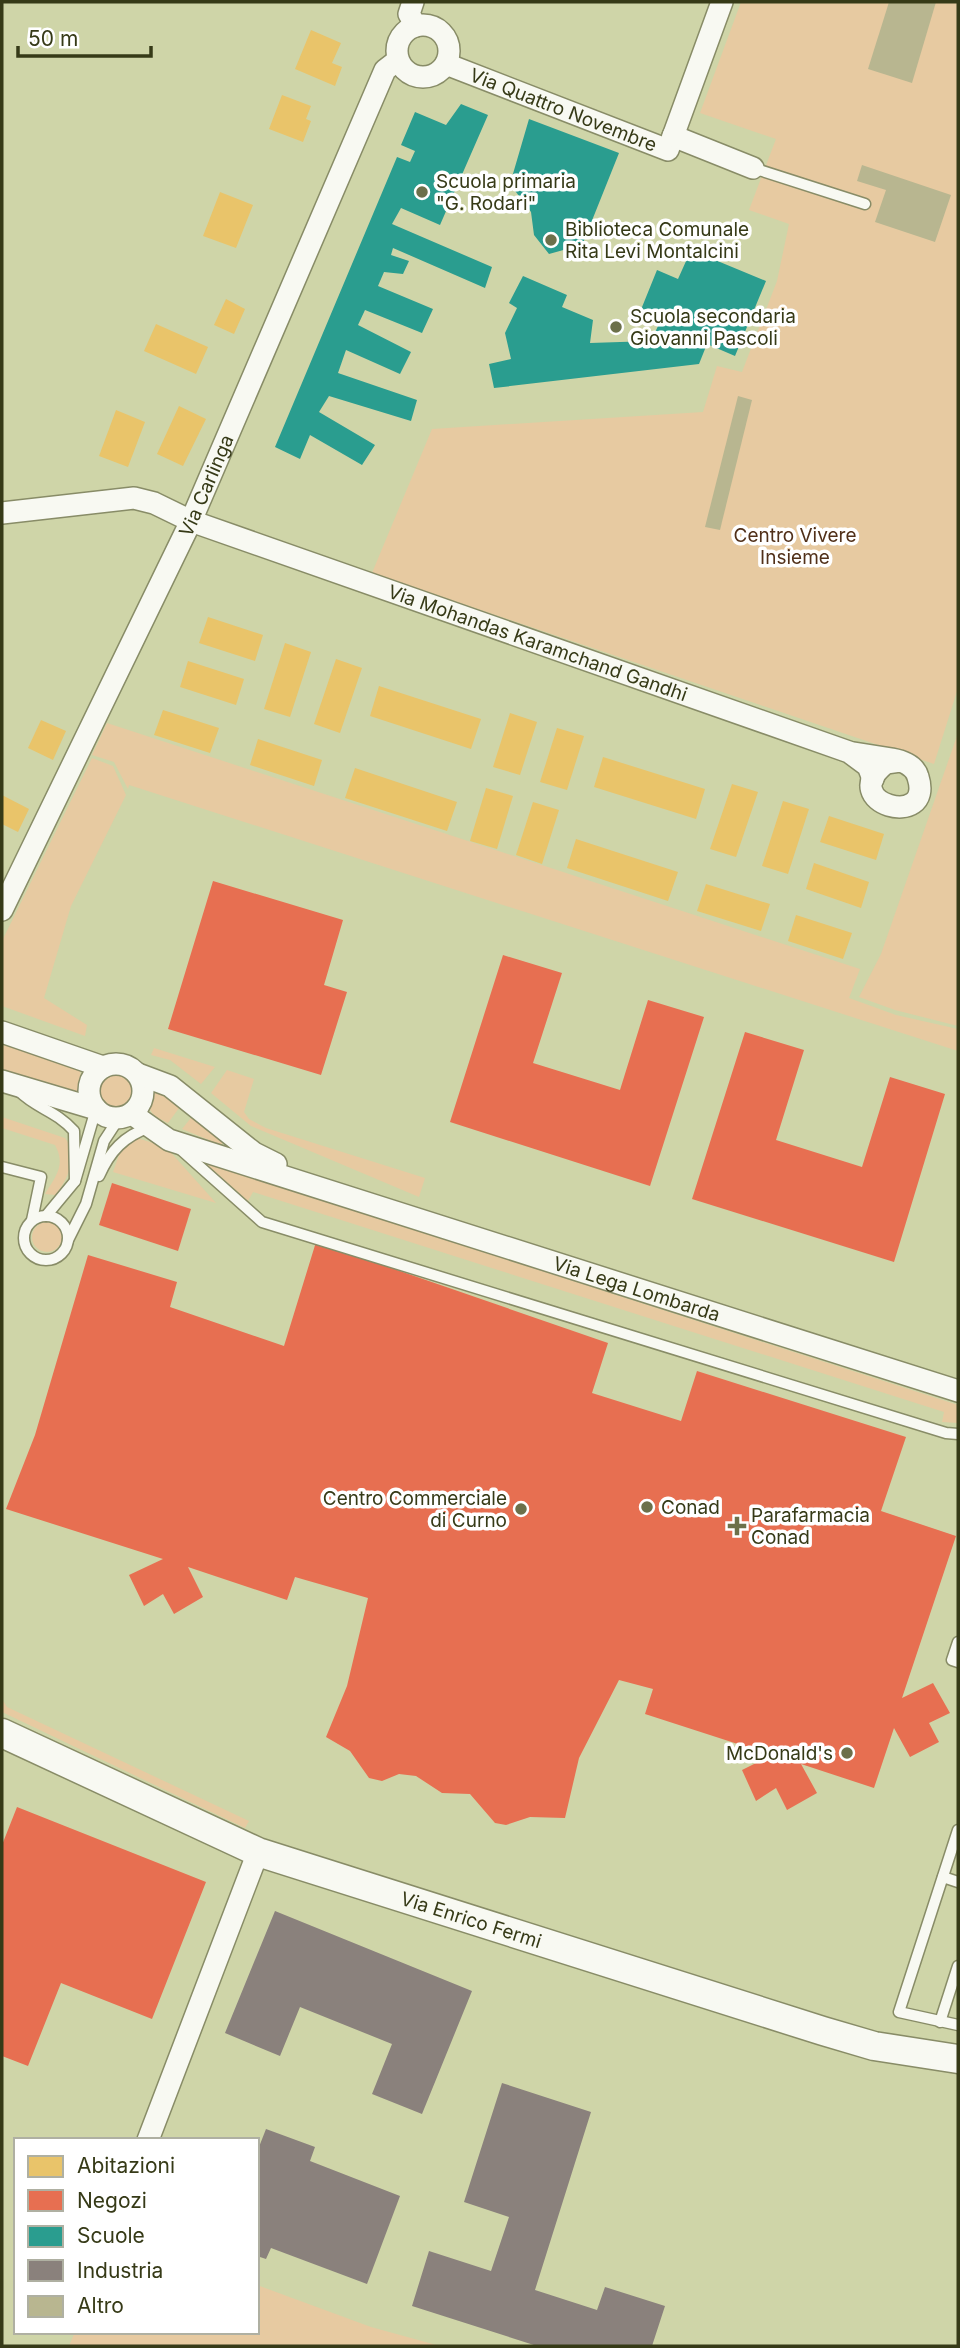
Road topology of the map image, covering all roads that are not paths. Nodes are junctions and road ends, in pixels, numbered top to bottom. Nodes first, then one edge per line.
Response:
1 (413, 2) edge
2 (722, 2) edge
3 (416, 26) junction
4 (398, 60) junction
5 (446, 64) junction
6 (673, 136) junction
7 (753, 168) joint
8 (864, 204) dead end
9 (2, 513) edge
10 (191, 521) junction
11 (849, 752) junction
12 (900, 761) junction
13 (873, 779) junction
14 (2, 910) edge
15 (2, 1032) edge
16 (103, 1067) junction
17 (138, 1074) junction
18 (9, 1084) edge
19 (96, 1110) junction
20 (125, 1116) junction
21 (150, 1127) junction
22 (169, 1140) junction
23 (2, 1167) edge
24 (75, 1181) junction
25 (315, 1184) junction
26 (86, 1204) junction
27 (46, 1216) junction
28 (32, 1220) junction
29 (68, 1240) junction
30 (958, 1391) edge
31 (958, 1434) edge
32 (958, 1642) edge
33 (958, 1662) edge
34 (2, 1733) edge
35 (958, 1830) edge
36 (258, 1852) junction
37 (943, 1877) junction
38 (958, 1882) edge
39 (958, 1966) edge
40 (940, 2022) junction
41 (958, 2025) edge
42 (958, 2059) edge
43 (149, 2138) edge

1 - 3 street
2 - 6 street, Via Quattro Novembre
3 - 4 street, Via Carlinga
3 - 5 street
4 - 5 street
4 - 10 street, Via Carlinga
5 - 6 street, Via Quattro Novembre
6 - 7 street, Via Quattro Novembre
7 - 8 lane
9 - 10 street, Via Mohandas Karamchand Gandhi
10 - 11 street, Via Mohandas Karamchand Gandhi
10 - 14 street, Via Carlinga
11 - 12 street
11 - 13 street, Via Mohandas Karamchand Gandhi
12 - 13 street
12 - 13 street, Via Mohandas Karamchand Gandhi
15 - 16 street, Via Lega Lombarda
16 - 17 street, Via Lega Lombarda
16 - 19 street
17 - 20 street
17 - 25 street, Via Lega Lombarda
18 - 19 street, Via Lega Lombarda
18 - 24 lane
19 - 20 street, Via Lega Lombarda
19 - 24 lane
20 - 21 street, Via Lega Lombarda
20 - 26 lane
21 - 22 street, Via Lega Lombarda
21 - 26 lane
22 - 25 street, Via Lega Lombarda
22 - 31 lane
23 - 28 lane
24 - 27 lane
25 - 30 street, Via Lega Lombarda
26 - 29 lane
27 - 28 lane
27 - 29 lane
28 - 29 lane
32 - 33 lane
34 - 36 street, Via Enrico Fermi
35 - 37 lane
36 - 42 street, Via Enrico Fermi
36 - 43 street
37 - 38 lane
37 - 40 lane
39 - 40 lane
40 - 41 lane

